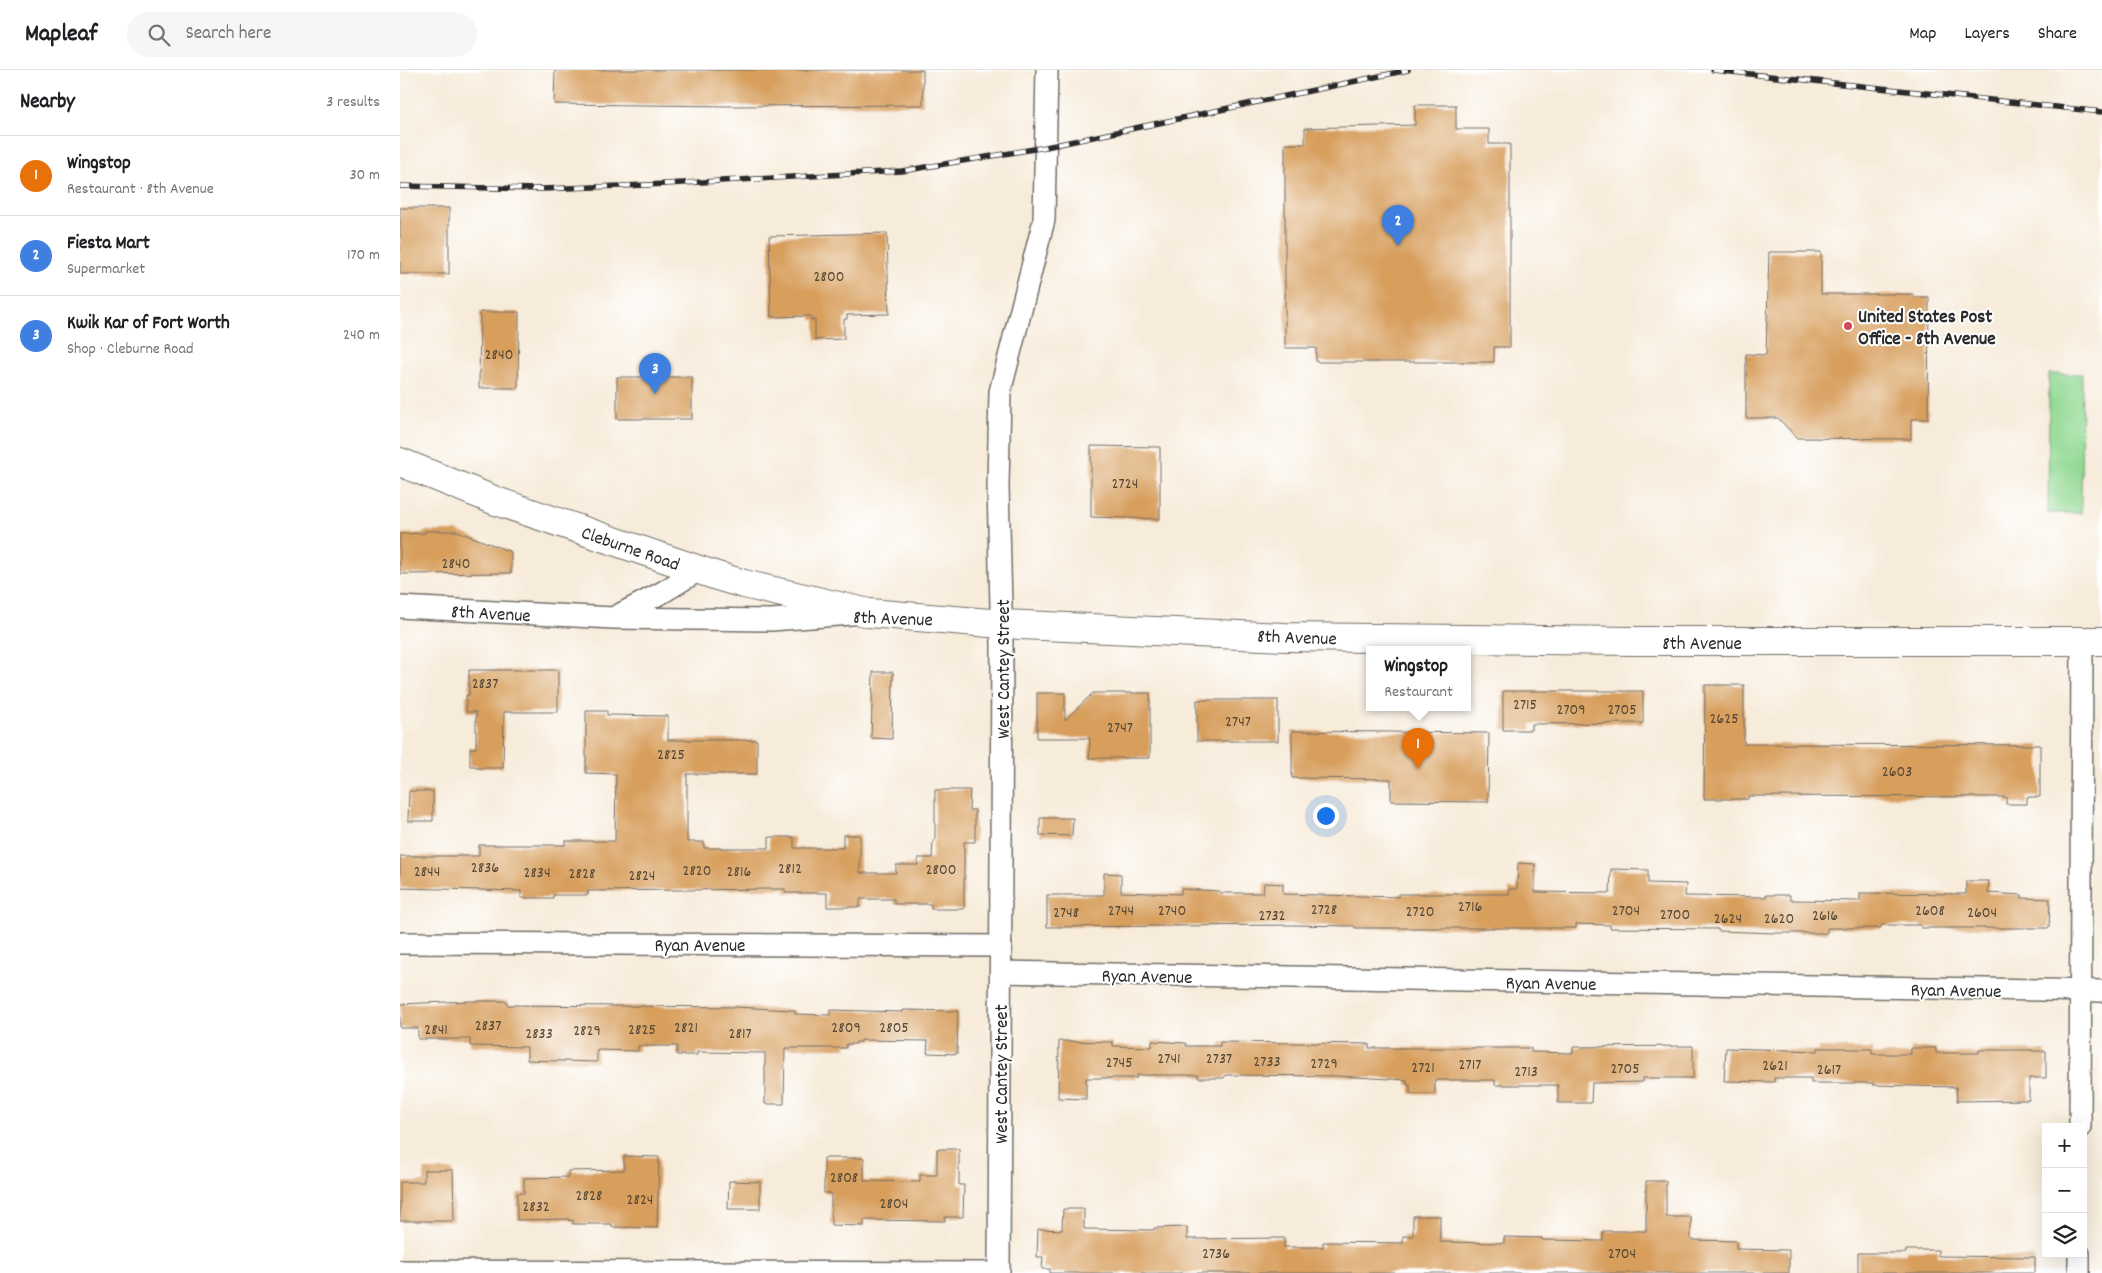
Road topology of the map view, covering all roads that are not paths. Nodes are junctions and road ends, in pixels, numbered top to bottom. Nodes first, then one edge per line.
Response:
1 (1047, 70) edge
2 (400, 462) edge
3 (699, 570) junction
4 (400, 607) edge
5 (869, 613) junction
6 (613, 618) junction
7 (1002, 624) junction
8 (2092, 641) edge
9 (400, 943) edge
10 (1001, 946) junction
11 (1001, 972) junction
12 (2080, 991) junction
13 (2102, 991) edge
14 (2080, 1123) edge
15 (2079, 1258) edge
16 (400, 1270) edge
17 (991, 1273) edge
18 (999, 1273) edge
19 (2079, 1273) edge

1 - 7 street, West Cantey Street
2 - 3 main road, Cleburne Road
3 - 5 main road, Cleburne Road
3 - 6 street
4 - 6 street, 8th Avenue
5 - 6 street, 8th Avenue
5 - 7 main road, 8th Avenue
7 - 8 main road, 8th Avenue
7 - 10 street, West Cantey Street
8 - 12 street
9 - 10 street, Ryan Avenue
10 - 11 street, West Cantey Street
11 - 12 street, Ryan Avenue
11 - 18 street, West Cantey Street
12 - 13 street, Ryan Avenue
12 - 14 street
15 - 19 street
16 - 17 street

